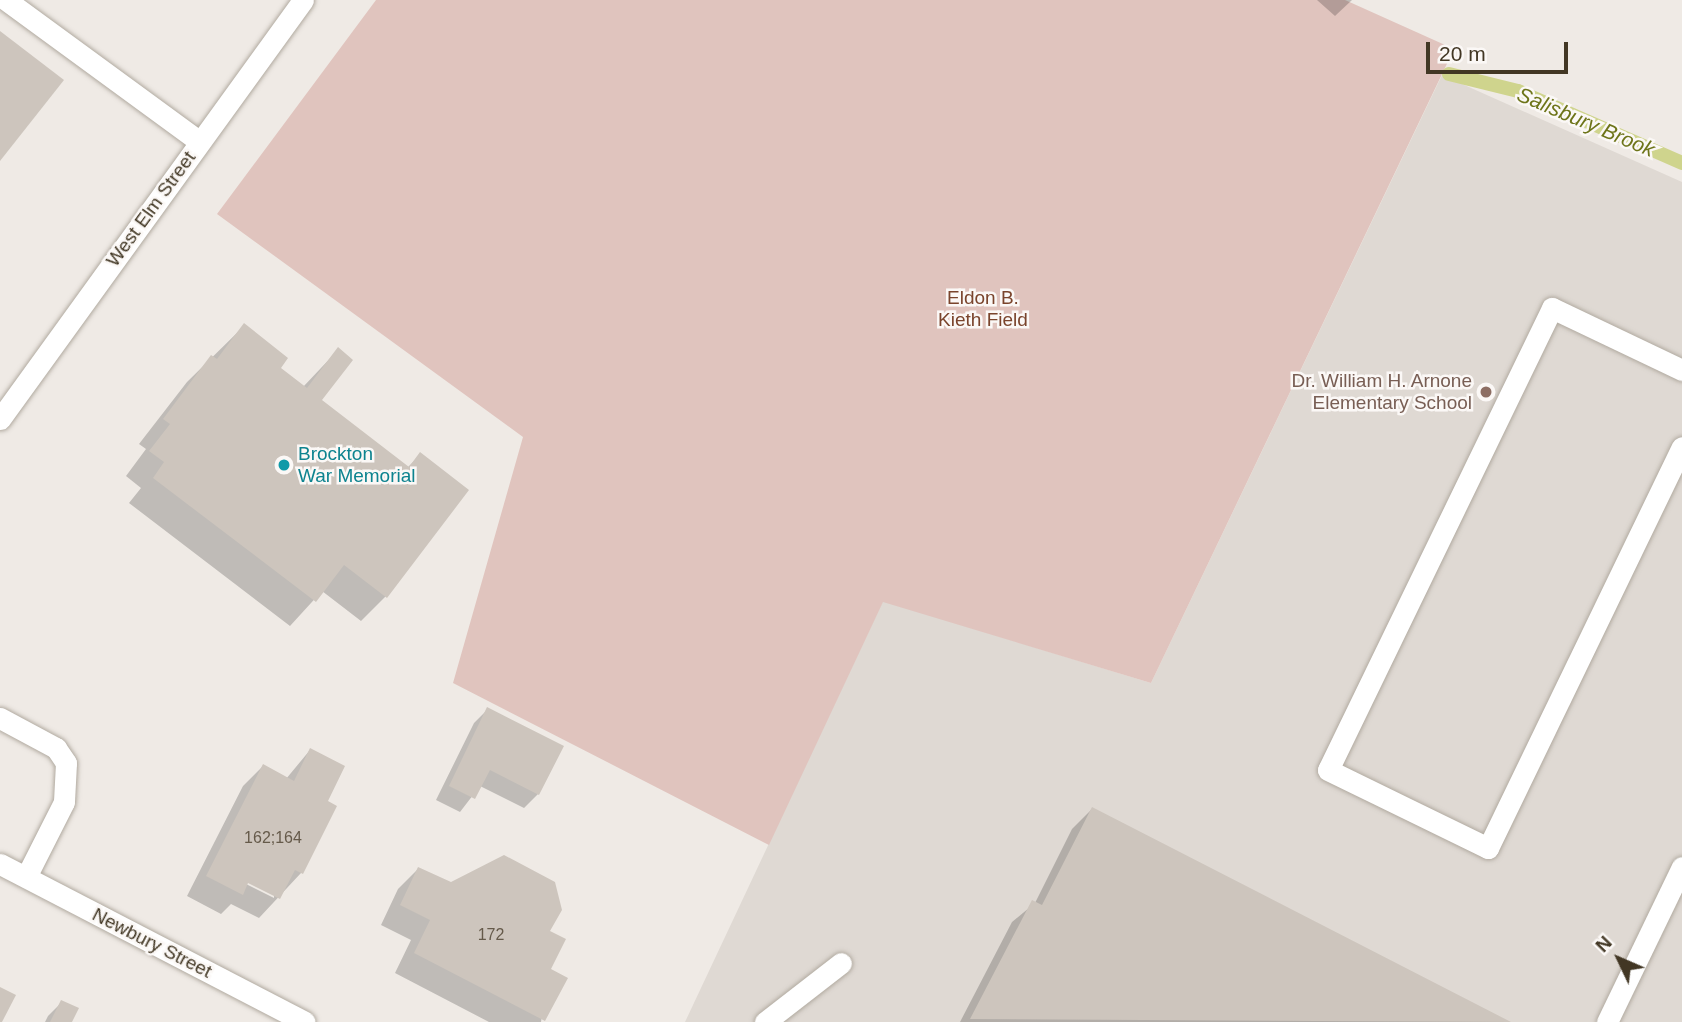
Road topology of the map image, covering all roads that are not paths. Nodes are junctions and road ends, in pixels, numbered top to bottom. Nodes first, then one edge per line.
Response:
1 (6, 0) edge
2 (303, 0) edge
3 (200, 142) junction
4 (1682, 370) edge
5 (1, 417) edge
6 (1682, 447) edge
7 (0, 718) edge
8 (0, 864) edge
9 (1682, 867) edge
10 (26, 877) junction
11 (841, 963) dead end
12 (305, 1022) edge
13 (765, 1022) edge
14 (1607, 1022) edge

1 - 3 street
2 - 3 street, West Elm Street
3 - 5 street, West Elm Street
4 - 6 street
7 - 10 street
8 - 10 street, Newbury Street
9 - 14 street
10 - 12 street, Newbury Street
11 - 13 street

